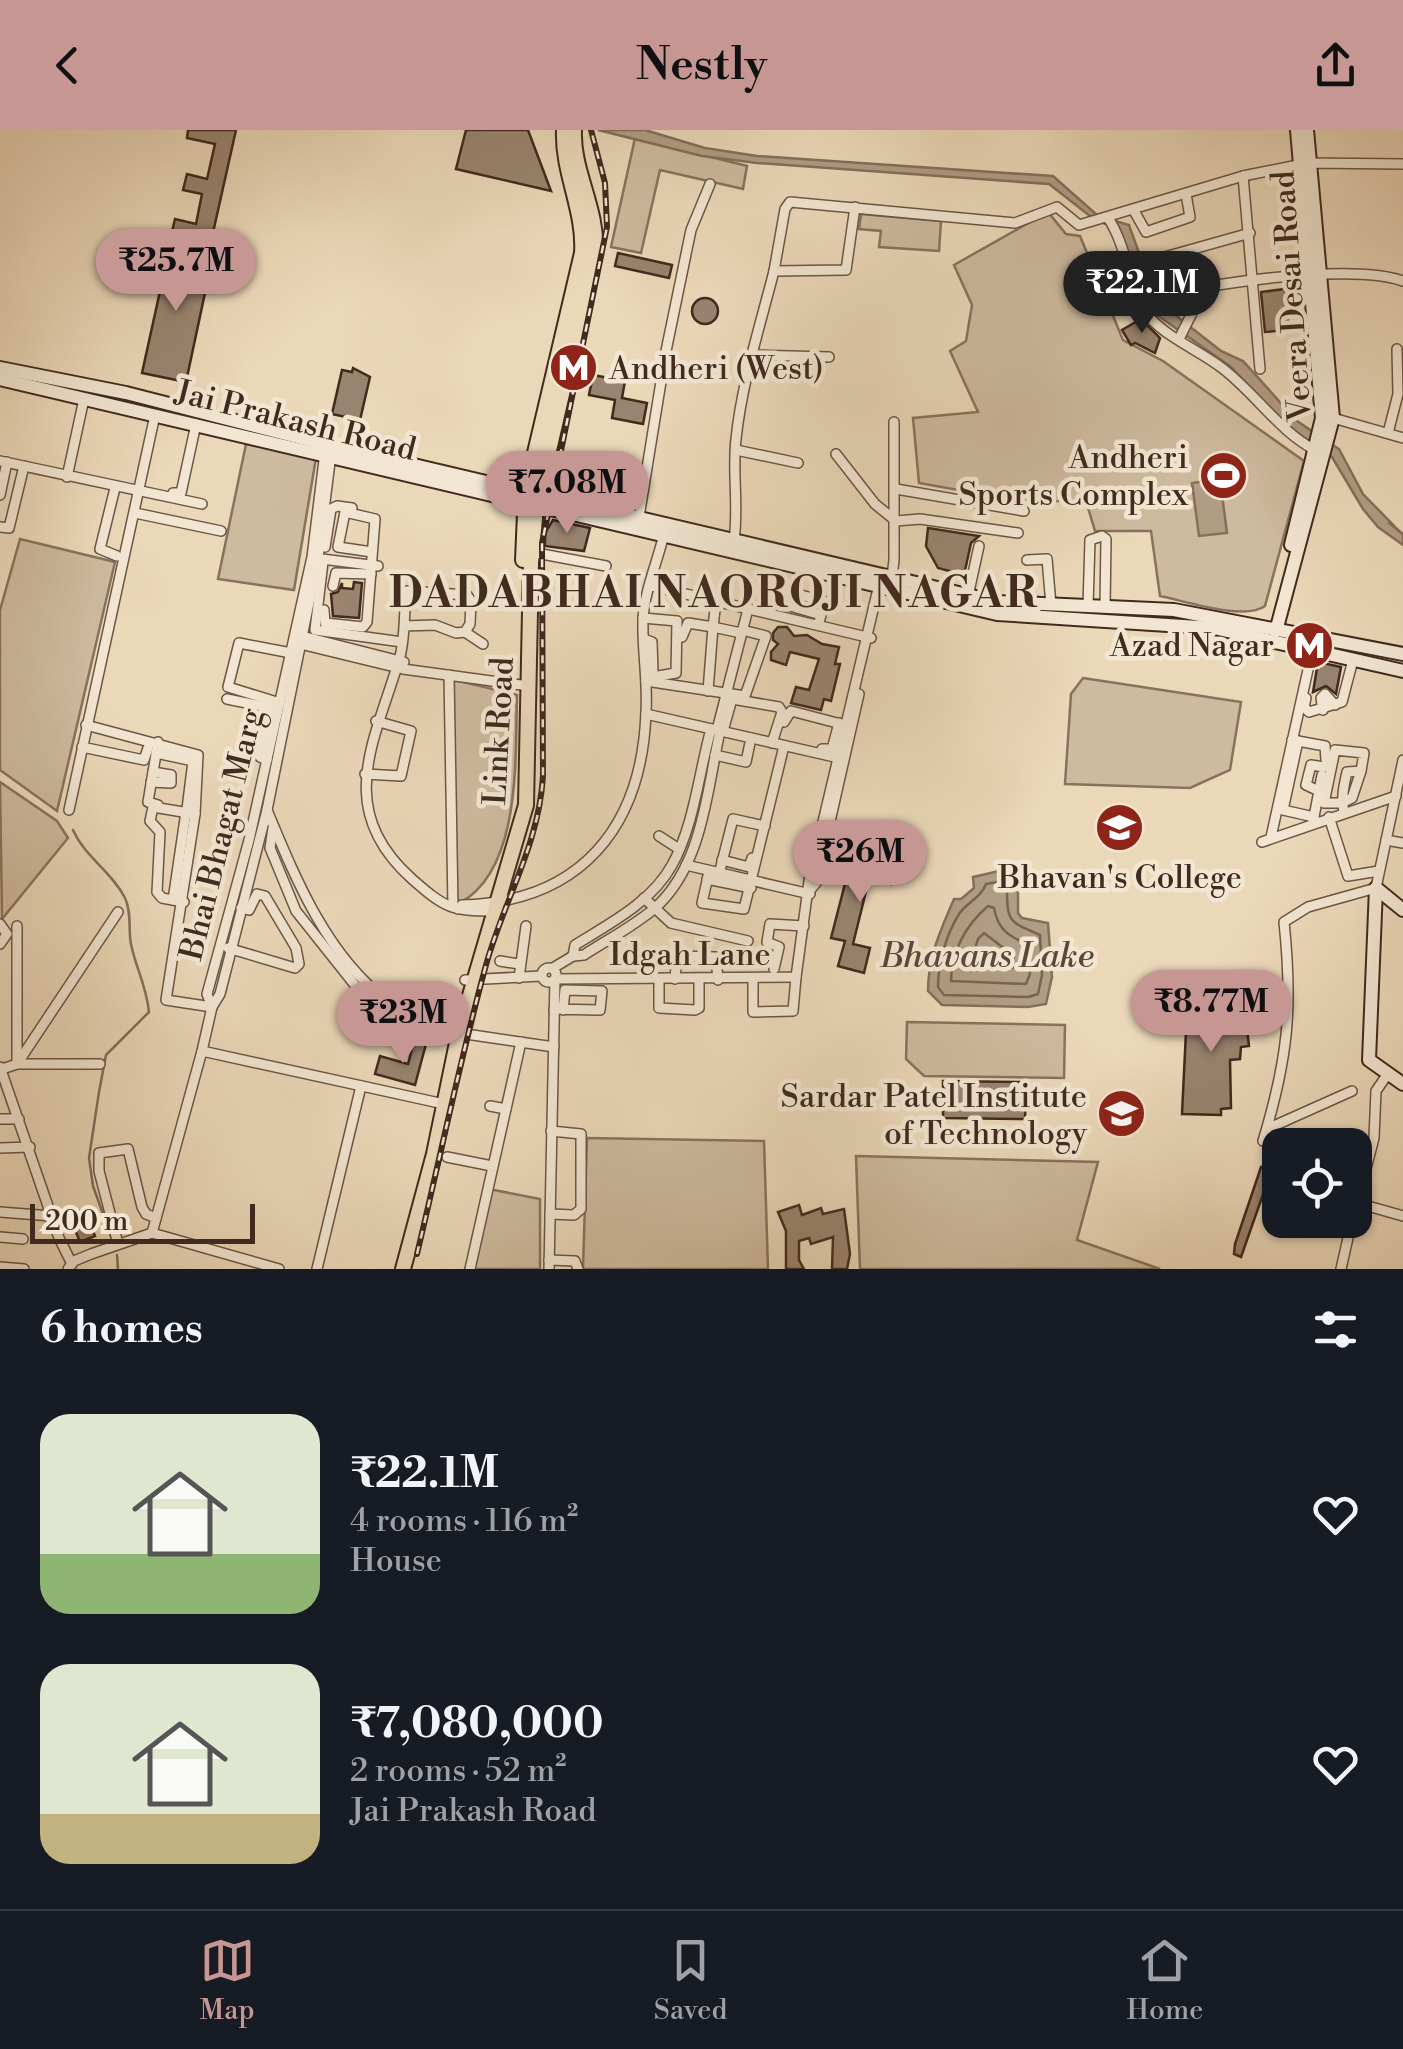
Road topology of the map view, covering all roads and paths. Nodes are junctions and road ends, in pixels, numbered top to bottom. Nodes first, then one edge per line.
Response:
1 (564, 130) edge
2 (574, 130) edge
3 (1297, 130) edge
4 (1306, 130) edge
5 (1303, 164) junction
6 (1403, 164) edge
7 (1243, 176) junction
8 (710, 184) dead end
9 (1186, 194) junction
10 (855, 207) junction
11 (1133, 210) junction
12 (1108, 218) junction
13 (1250, 233) junction
14 (1161, 258) dead end
15 (774, 271) junction
16 (1314, 277) junction
17 (1403, 280) edge
18 (1254, 282) junction
19 (1178, 336) junction
20 (1397, 349) dead end
21 (753, 355) junction
22 (829, 358) dead end
23 (0, 368) edge
24 (1260, 369) dead end
25 (0, 379) edge
26 (84, 399) junction
27 (155, 415) junction
28 (1334, 418) junction
29 (894, 422) dead end
30 (196, 424) junction
31 (1388, 433) junction
32 (1403, 438) edge
33 (1321, 445) junction
34 (329, 450) junction
35 (736, 450) junction
36 (836, 454) dead end
37 (4, 464) edge
38 (798, 464) dead end
39 (23, 469) junction
40 (68, 476) junction
41 (115, 488) junction
42 (896, 488) junction
43 (142, 491) junction
44 (0, 495) edge
45 (532, 499) junction
46 (1024, 510) dead end
47 (135, 513) junction
48 (382, 513) dead end
49 (640, 517) junction
50 (896, 521) junction
51 (667, 523) junction
52 (197, 526) junction
53 (0, 527) edge
54 (221, 530) dead end
55 (1018, 533) dead end
56 (664, 538) junction
57 (734, 540) junction
58 (979, 546) dead end
59 (528, 551) junction
60 (372, 552) junction
61 (118, 556) dead end
62 (318, 558) junction
63 (1027, 560) dead end
64 (606, 566) dead end
65 (374, 569) junction
66 (892, 576) junction
67 (333, 586) dead end
68 (652, 586) junction
69 (880, 588) junction
70 (1088, 589) junction
71 (1105, 590) junction
72 (968, 596) junction
73 (716, 602) junction
74 (1051, 606) junction
75 (1088, 606) junction
76 (1104, 606) junction
77 (748, 609) junction
78 (324, 610) dead end
79 (404, 626) junction
80 (713, 627) junction
81 (742, 631) junction
82 (1272, 631) junction
83 (465, 632) junction
84 (647, 638) junction
85 (869, 638) junction
86 (296, 642) junction
87 (402, 642) junction
88 (483, 644) dead end
89 (1313, 645) junction
90 (1403, 654) edge
91 (398, 664) junction
92 (1352, 666) junction
93 (1322, 668) dead end
94 (1338, 670) dead end
95 (1403, 671) edge
96 (1309, 675) junction
97 (449, 676) junction
98 (646, 677) junction
99 (289, 678) junction
100 (525, 686) junction
101 (678, 686) junction
102 (708, 691) junction
103 (724, 694) junction
104 (227, 699) dead end
105 (276, 707) junction
106 (646, 714) junction
107 (376, 721) junction
108 (846, 721) junction
109 (86, 726) junction
110 (718, 730) junction
111 (751, 738) junction
112 (1295, 741) junction
113 (780, 742) junction
114 (837, 745) junction
115 (82, 747) junction
116 (154, 748) junction
117 (819, 748) dead end
118 (710, 759) junction
119 (841, 759) junction
120 (1403, 760) edge
121 (365, 774) junction
122 (695, 785) junction
123 (1400, 785) edge
124 (708, 788) junction
125 (260, 792) junction
126 (1396, 796) junction
127 (1343, 808) junction
128 (1280, 809) junction
129 (69, 810) dead end
130 (267, 810) junction
131 (191, 811) junction
132 (1398, 812) edge
133 (1329, 817) junction
134 (1314, 819) junction
135 (273, 825) junction
136 (762, 826) junction
137 (660, 836) dead end
138 (1386, 840) junction
139 (1403, 844) edge
140 (252, 847) junction
141 (679, 849) junction
142 (674, 860) junction
143 (722, 860) junction
144 (688, 866) junction
145 (1379, 872) junction
146 (712, 875) junction
147 (752, 885) junction
148 (1376, 888) junction
149 (810, 891) junction
150 (644, 898) junction
151 (178, 901) junction
152 (242, 908) junction
153 (456, 908) junction
154 (491, 908) junction
155 (654, 908) junction
156 (1403, 910) edge
157 (118, 912) dead end
158 (0, 924) edge
159 (16, 926) dead end
160 (526, 926) dead end
161 (804, 926) junction
162 (748, 941) dead end
163 (0, 944) edge
164 (225, 948) junction
165 (573, 956) junction
166 (500, 960) dead end
167 (519, 964) junction
168 (774, 969) dead end
169 (554, 974) junction
170 (796, 977) junction
171 (519, 978) junction
172 (469, 980) junction
173 (718, 980) junction
174 (754, 980) junction
175 (659, 982) junction
176 (674, 982) junction
177 (699, 982) junction
178 (687, 985) dead end
179 (212, 1008) junction
180 (559, 1010) junction
181 (454, 1028) junction
182 (522, 1042) junction
183 (554, 1047) junction
184 (202, 1051) junction
185 (17, 1064) junction
186 (100, 1064) dead end
187 (1, 1068) edge
188 (1387, 1074) junction
189 (1403, 1084) edge
190 (361, 1086) junction
191 (1352, 1091) dead end
192 (440, 1103) junction
193 (490, 1106) dead end
194 (506, 1109) junction
195 (19, 1118) junction
196 (0, 1119) edge
197 (1267, 1128) joint
198 (551, 1132) junction
199 (1372, 1146) edge
200 (30, 1147) junction
201 (0, 1148) edge
202 (446, 1157) dead end
203 (492, 1166) junction
204 (139, 1194) junction
205 (161, 1199) junction
206 (1372, 1210) edge
207 (0, 1212) edge
208 (550, 1214) junction
209 (51, 1216) junction
210 (1403, 1216) edge
211 (156, 1218) junction
212 (152, 1234) junction
213 (120, 1236) junction
214 (0, 1237) edge
215 (1348, 1238) edge
216 (23, 1239) dead end
217 (553, 1265) edge
218 (70, 1266) edge
219 (4, 1268) edge
220 (24, 1269) edge
221 (279, 1269) edge
222 (317, 1269) edge
223 (394, 1269) edge
224 (403, 1269) edge
225 (470, 1269) edge
226 (578, 1269) edge
227 (1341, 1269) edge

1 - 45 main road, Link Road
2 - 45 main road, Link Road
3 - 5 main road
4 - 5 main road, Veera Desai Road
5 - 6 street
5 - 7 street
5 - 16 main road, Veera Desai Road
7 - 9 street
7 - 13 street
8 - 49 street
9 - 11 street
9 - 11 street
10 - 12 street
10 - 15 street
10 - 15 street
11 - 12 street
12 - 19 street
13 - 14 street
13 - 18 street
15 - 21 street
16 - 17 street
16 - 18 street
16 - 28 main road, Veera Desai Road
16 - 33 main road
18 - 19 street
18 - 24 street
19 - 33 street
20 - 31 street
21 - 22 street
21 - 35 street
23 - 34 main road, Jai Prakash Road
25 - 26 main road, Jai Prakash Road
26 - 27 main road, Jai Prakash Road
26 - 40 street
27 - 30 main road, Jai Prakash Road
27 - 43 street
28 - 31 street
28 - 33 main road, Veera Desai Road
29 - 42 street
30 - 34 main road, Jai Prakash Road
30 - 43 street
31 - 32 street
33 - 82 main road, Veera Desai Road
34 - 45 main road, Jai Prakash Road
34 - 62 street
35 - 38 street
35 - 57 street
36 - 50 street
37 - 39 street
37 - 44 street
39 - 40 street
39 - 53 street
40 - 41 street
41 - 43 street
41 - 61 street
42 - 46 street
42 - 50 street
43 - 47 street
43 - 52 street
45 - 49 main road, Jai Prakash Road
45 - 56 main road, Jai Prakash Road
45 - 59 main road, Link Road
47 - 52 street
47 - 109 street
48 - 62 street
49 - 51 main road, Jai Prakash Road
50 - 55 street
50 - 66 street
51 - 56 street
51 - 57 main road, Jai Prakash Road
52 - 54 street
56 - 68 street
56 - 69 main road, Jai Prakash Road
57 - 66 main road, Jai Prakash Road
58 - 72 street
59 - 64 street
59 - 100 main road, Link Road
60 - 60 street
60 - 65 street
62 - 65 street
62 - 86 street, Bhai Bhagat Marg
62 - 87 street
63 - 74 street
65 - 67 street
65 - 78 street
66 - 69 street
66 - 72 main road, Jai Prakash Road
68 - 73 street
68 - 84 street
69 - 85 street, Idgah Lane
69 - 89 main road, Jai Prakash Road
70 - 71 street
70 - 71 street
70 - 75 street
71 - 76 street
72 - 74 main road, Jai Prakash Road
73 - 77 street
73 - 80 street
74 - 75 main road, Jai Prakash Road
75 - 76 main road, Jai Prakash Road
76 - 82 main road, Jai Prakash Road
77 - 81 street
77 - 85 street
79 - 83 street
79 - 83 street
79 - 87 street
80 - 81 street
80 - 101 street
80 - 102 street
81 - 103 street
81 - 103 street
82 - 89 main road, Jai Prakash Road
83 - 88 street
84 - 98 street
84 - 98 street
85 - 108 street, Idgah Lane
86 - 91 street
86 - 99 street, Bhai Bhagat Marg
86 - 105 street
87 - 91 street
89 - 90 main road, Jai Prakash Road
89 - 92 main road, Jai Prakash Road
89 - 96 street
91 - 97 street
91 - 107 street
92 - 94 street
92 - 95 main road, Jai Prakash Road
92 - 96 street
93 - 96 street
96 - 112 street
97 - 100 street
97 - 153 street
98 - 101 street
98 - 106 street
99 - 105 street, Bhai Bhagat Marg
99 - 130 street
100 - 154 main road, Link Road
101 - 102 street
102 - 103 street
103 - 110 street
104 - 105 street
105 - 125 street, Bhai Bhagat Marg
106 - 110 street
106 - 154 street
107 - 121 street
107 - 121 street
108 - 113 street
108 - 114 street, Idgah Lane
108 - 119 street, Idgah Lane
109 - 115 street
109 - 116 street
110 - 111 street
110 - 113 street
110 - 118 street
111 - 113 street
111 - 118 street
112 - 128 street
112 - 134 street
113 - 119 street
113 - 136 street
114 - 117 street
114 - 119 street, Idgah Lane
115 - 116 street
115 - 129 street
116 - 131 street
116 - 131 street
118 - 122 street
118 - 124 street
119 - 149 street, Idgah Lane
120 - 123 street
121 - 153 street
122 - 124 street
122 - 141 street
123 - 126 street
124 - 144 street
125 - 130 street
125 - 140 street, Bhai Bhagat Marg
126 - 127 street
126 - 132 street
127 - 127 street
127 - 133 street
128 - 134 street
128 - 134 street
130 - 135 street
130 - 140 street
131 - 151 street
131 - 151 street
132 - 138 street
133 - 134 street
133 - 145 street
135 - 181 street
135 - 181 street
136 - 143 street
136 - 143 street
136 - 147 street
137 - 141 street
138 - 139 street
138 - 145 street
140 - 152 street
140 - 164 street, Bhai Bhagat Marg
141 - 142 street
142 - 144 street
142 - 150 street
143 - 146 street
144 - 146 street
144 - 155 street
145 - 148 street
146 - 147 street
146 - 147 street
147 - 149 street
148 - 156 main road
148 - 188 main road
148 - 197 street
149 - 161 street, Idgah Lane
150 - 155 street
150 - 165 street
151 - 179 street
152 - 164 street
152 - 164 street
153 - 154 street
154 - 172 main road, Link Road
155 - 162 street
155 - 165 street
157 - 185 street
158 - 163 street
159 - 185 street
160 - 167 street
161 - 168 street
161 - 170 street, Idgah Lane
164 - 179 street, Bhai Bhagat Marg
165 - 169 street
166 - 167 street
167 - 171 street
169 - 171 street, Idgah Lane
169 - 175 street, Idgah Lane
169 - 180 street
170 - 174 street, Idgah Lane
170 - 174 street
171 - 172 street
172 - 181 main road, Link Road
173 - 174 street, Idgah Lane
173 - 176 street
173 - 177 street, Idgah Lane
175 - 176 street, Idgah Lane
175 - 177 street
176 - 177 street, Idgah Lane
177 - 178 street
179 - 184 street, Bhai Bhagat Marg
180 - 180 street
180 - 183 street
181 - 182 street
181 - 192 main road, Link Road
182 - 183 street
182 - 194 street
183 - 198 street
184 - 190 street
184 - 205 street, Bhai Bhagat Marg
185 - 186 street
185 - 187 street
187 - 195 street
188 - 189 main road
188 - 199 street
190 - 192 street
190 - 222 street
191 - 197 street
192 - 223 main road
192 - 224 main road
193 - 194 street
194 - 203 street
195 - 196 street
195 - 200 street
198 - 208 street
198 - 208 street
200 - 201 street
200 - 209 street
202 - 203 street
203 - 225 street
204 - 205 street
204 - 211 street
204 - 213 street
205 - 211 street, Bhai Bhagat Marg
206 - 210 street
207 - 209 street
208 - 217 street
209 - 218 street
211 - 212 street, Bhai Bhagat Marg
212 - 213 street
212 - 221 street
213 - 218 street
214 - 216 street
215 - 227 street
217 - 226 street
219 - 220 street

